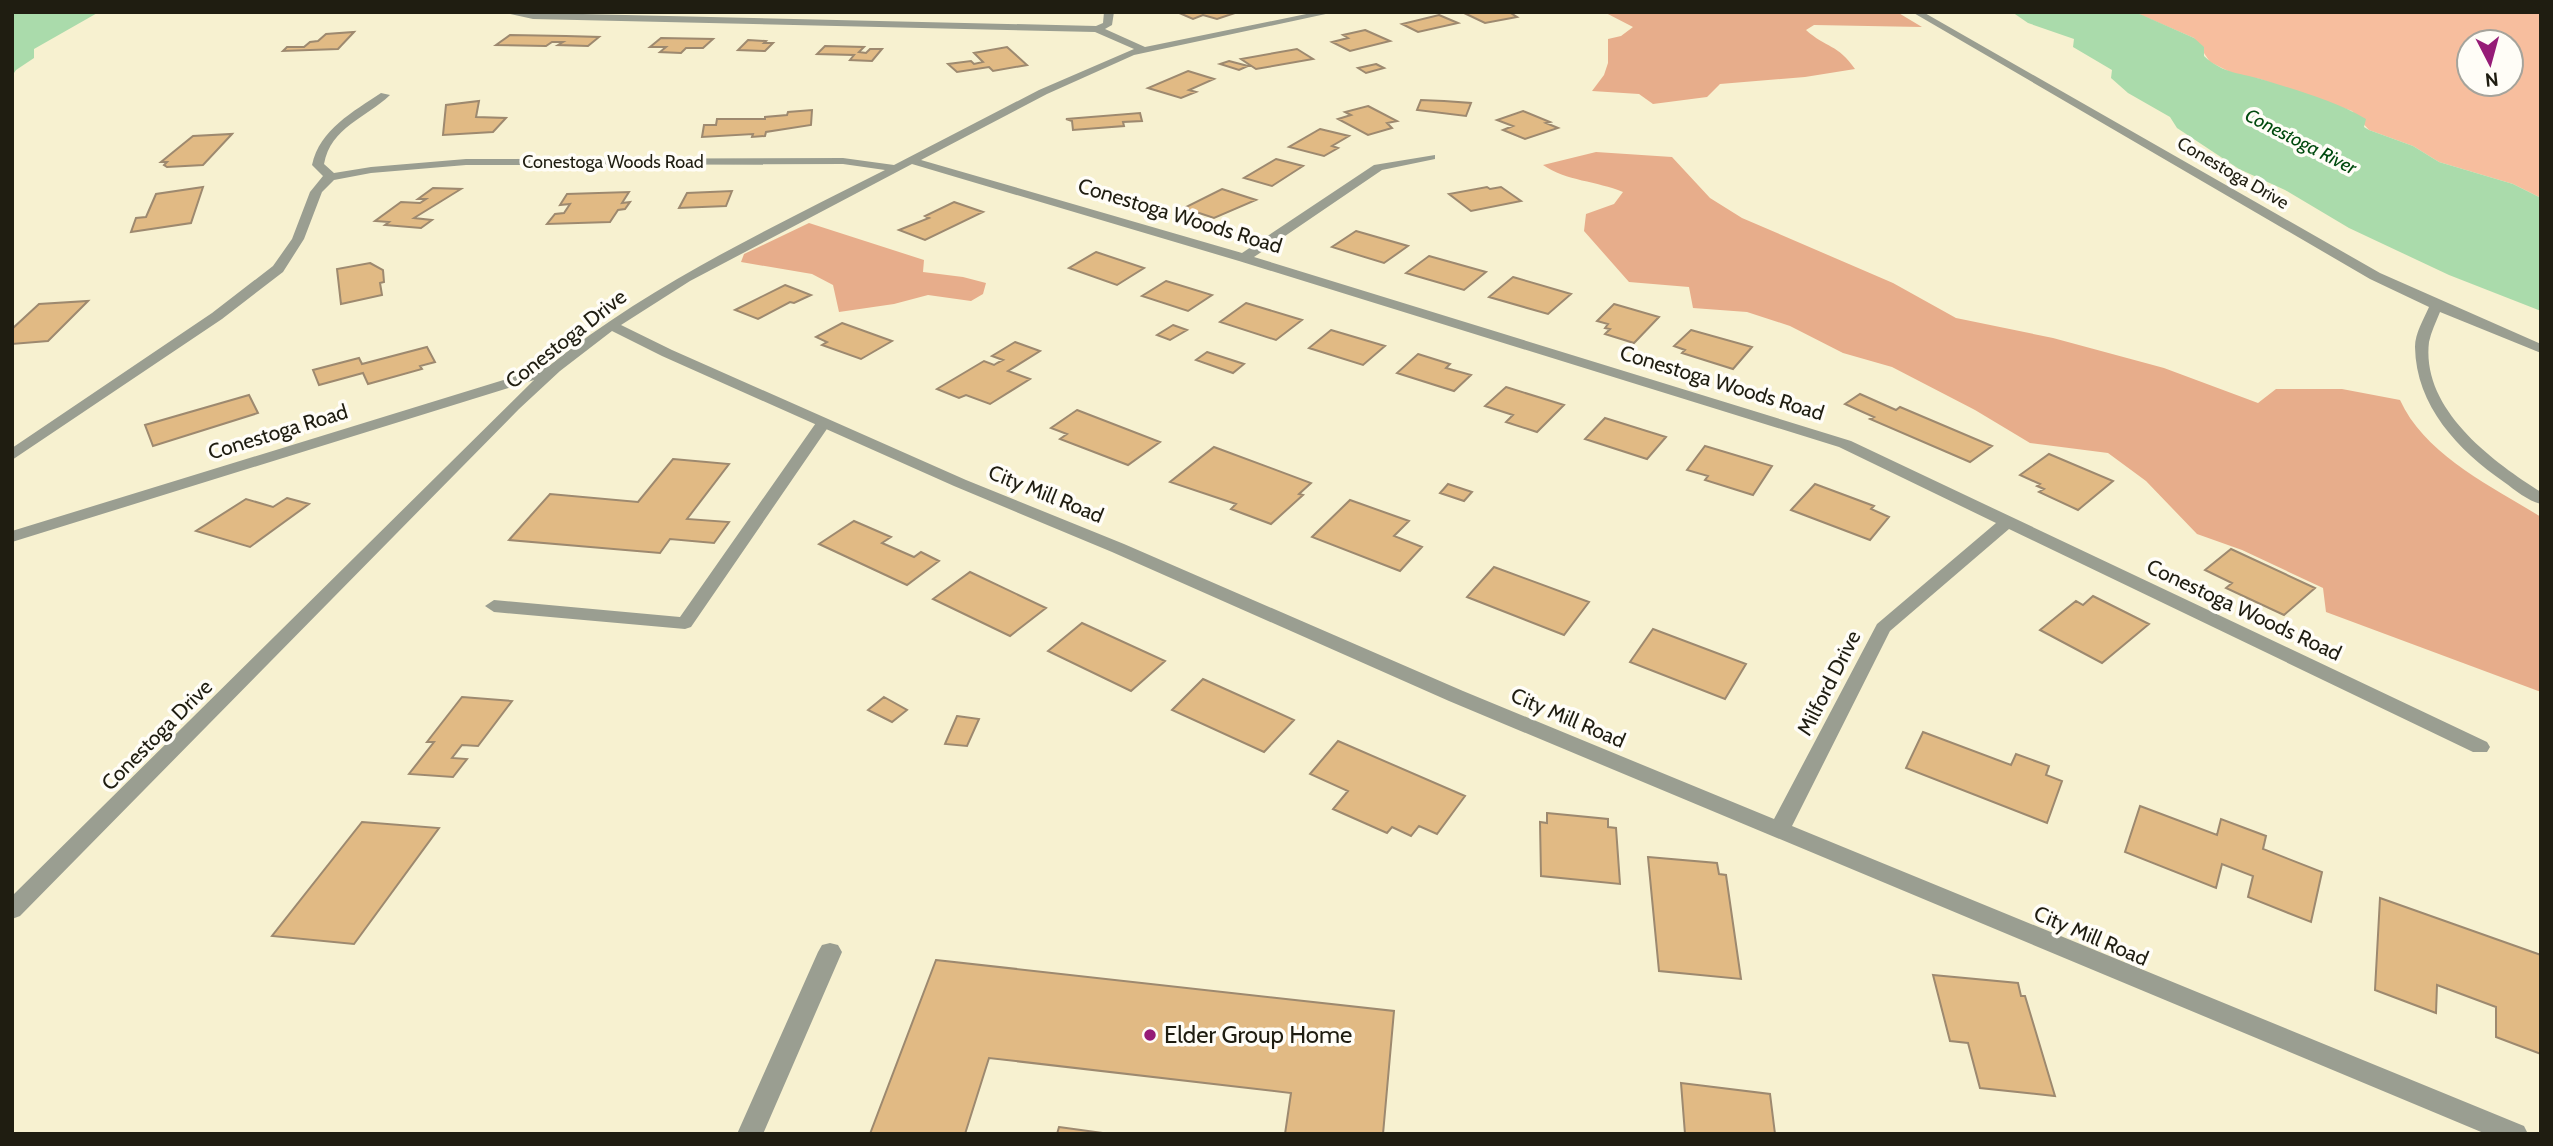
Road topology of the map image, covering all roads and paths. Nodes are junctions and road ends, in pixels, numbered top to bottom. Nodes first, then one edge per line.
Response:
1 (505, 12) edge
2 (1109, 12) edge
3 (1331, 12) edge
4 (1916, 12) edge
5 (1097, 29) junction
6 (1143, 50) junction
7 (385, 95) dead end
8 (1431, 157) dead end
9 (913, 161) junction
10 (896, 169) junction
11 (331, 177) junction
12 (1244, 258) junction
13 (2436, 306) junction
14 (611, 325) junction
15 (2541, 349) edge
16 (555, 368) junction
17 (823, 423) junction
18 (12, 455) edge
19 (2541, 499) edge
20 (2007, 522) junction
21 (12, 537) edge
22 (494, 606) dead end
23 (2480, 747) dead end
24 (1779, 830) junction
25 (12, 910) edge
26 (830, 952) dead end
27 (750, 1134) edge
28 (2515, 1134) edge

1 - 5 street
2 - 5 street
3 - 6 street, Conestoga Drive
4 - 13 street, Conestoga Drive
5 - 6 street
6 - 9 street, Conestoga Drive
7 - 11 street
8 - 12 street
9 - 10 street, Conestoga Drive
9 - 12 street, Conestoga Woods Road
10 - 11 street, Conestoga Woods Road
10 - 14 street, Conestoga Drive
11 - 18 street
12 - 20 street, Conestoga Woods Road
13 - 15 street, Conestoga Drive
13 - 19 street
14 - 16 street, Conestoga Drive
14 - 17 street, City Mill Road
16 - 21 street, Conestoga Road
16 - 25 street, Conestoga Drive
17 - 22 street
17 - 24 street, City Mill Road
20 - 23 street, Conestoga Woods Road
20 - 24 street, Milford Drive
24 - 28 street, City Mill Road
26 - 27 street

